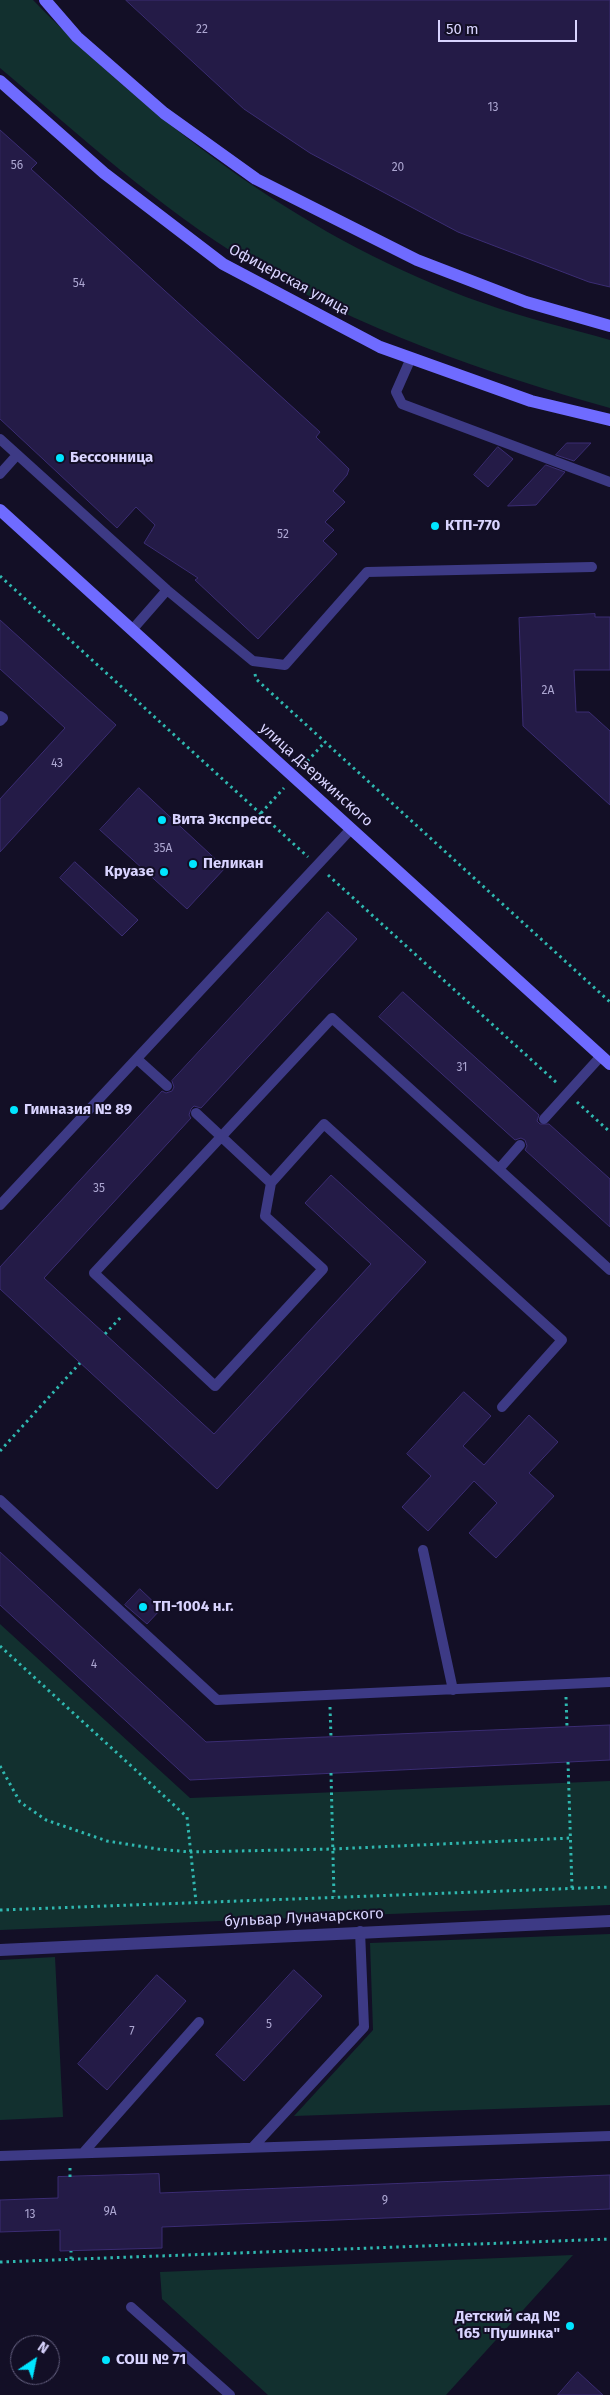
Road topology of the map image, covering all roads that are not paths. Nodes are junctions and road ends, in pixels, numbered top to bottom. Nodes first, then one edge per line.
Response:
1 (45, 0) edge
2 (0, 81) edge
3 (610, 326) edge
4 (410, 358) junction
5 (610, 420) edge
6 (0, 439) edge
7 (17, 455) junction
8 (0, 474) edge
9 (610, 482) edge
10 (0, 510) edge
11 (592, 567) dead end
12 (167, 590) junction
13 (132, 630) junction
14 (0, 716) edge
15 (0, 721) edge
16 (351, 829) junction
17 (137, 1059) junction
18 (605, 1060) edge
19 (167, 1086) dead end
20 (196, 1113) dead end
21 (544, 1119) dead end
22 (221, 1136) junction
23 (520, 1145) dead end
24 (499, 1169) junction
25 (271, 1183) junction
26 (0, 1206) edge
27 (610, 1270) edge
28 (502, 1407) dead end
29 (0, 1500) edge
30 (423, 1550) dead end
31 (610, 1682) edge
32 (453, 1690) junction
33 (610, 1921) edge
34 (360, 1931) junction
35 (0, 1950) edge
36 (199, 2022) dead end
37 (610, 2136) edge
38 (253, 2147) junction
39 (83, 2153) junction
40 (0, 2156) edge
41 (131, 2308) dead end
42 (230, 2395) edge

1 - 3 main road
2 - 4 main road, Офицерская улица
4 - 5 main road, Офицерская улица
4 - 9 lane
6 - 7 lane
7 - 8 lane
7 - 12 lane
10 - 13 main road, улица Дзержинского
11 - 12 lane
12 - 13 lane
13 - 16 main road, улица Дзержинского
14 - 15 lane
16 - 17 lane
16 - 18 main road, улица Дзержинского
17 - 19 lane
17 - 26 lane
18 - 21 lane
20 - 22 lane
22 - 24 lane
22 - 25 lane
22 - 25 lane
23 - 24 lane
24 - 27 lane
25 - 28 lane
29 - 32 lane
30 - 32 lane
31 - 32 lane
33 - 34 street, бульвар Луначарского
34 - 35 street, бульвар Луначарского
34 - 38 lane
36 - 39 lane
37 - 38 lane
38 - 39 lane
39 - 40 lane
41 - 42 lane

